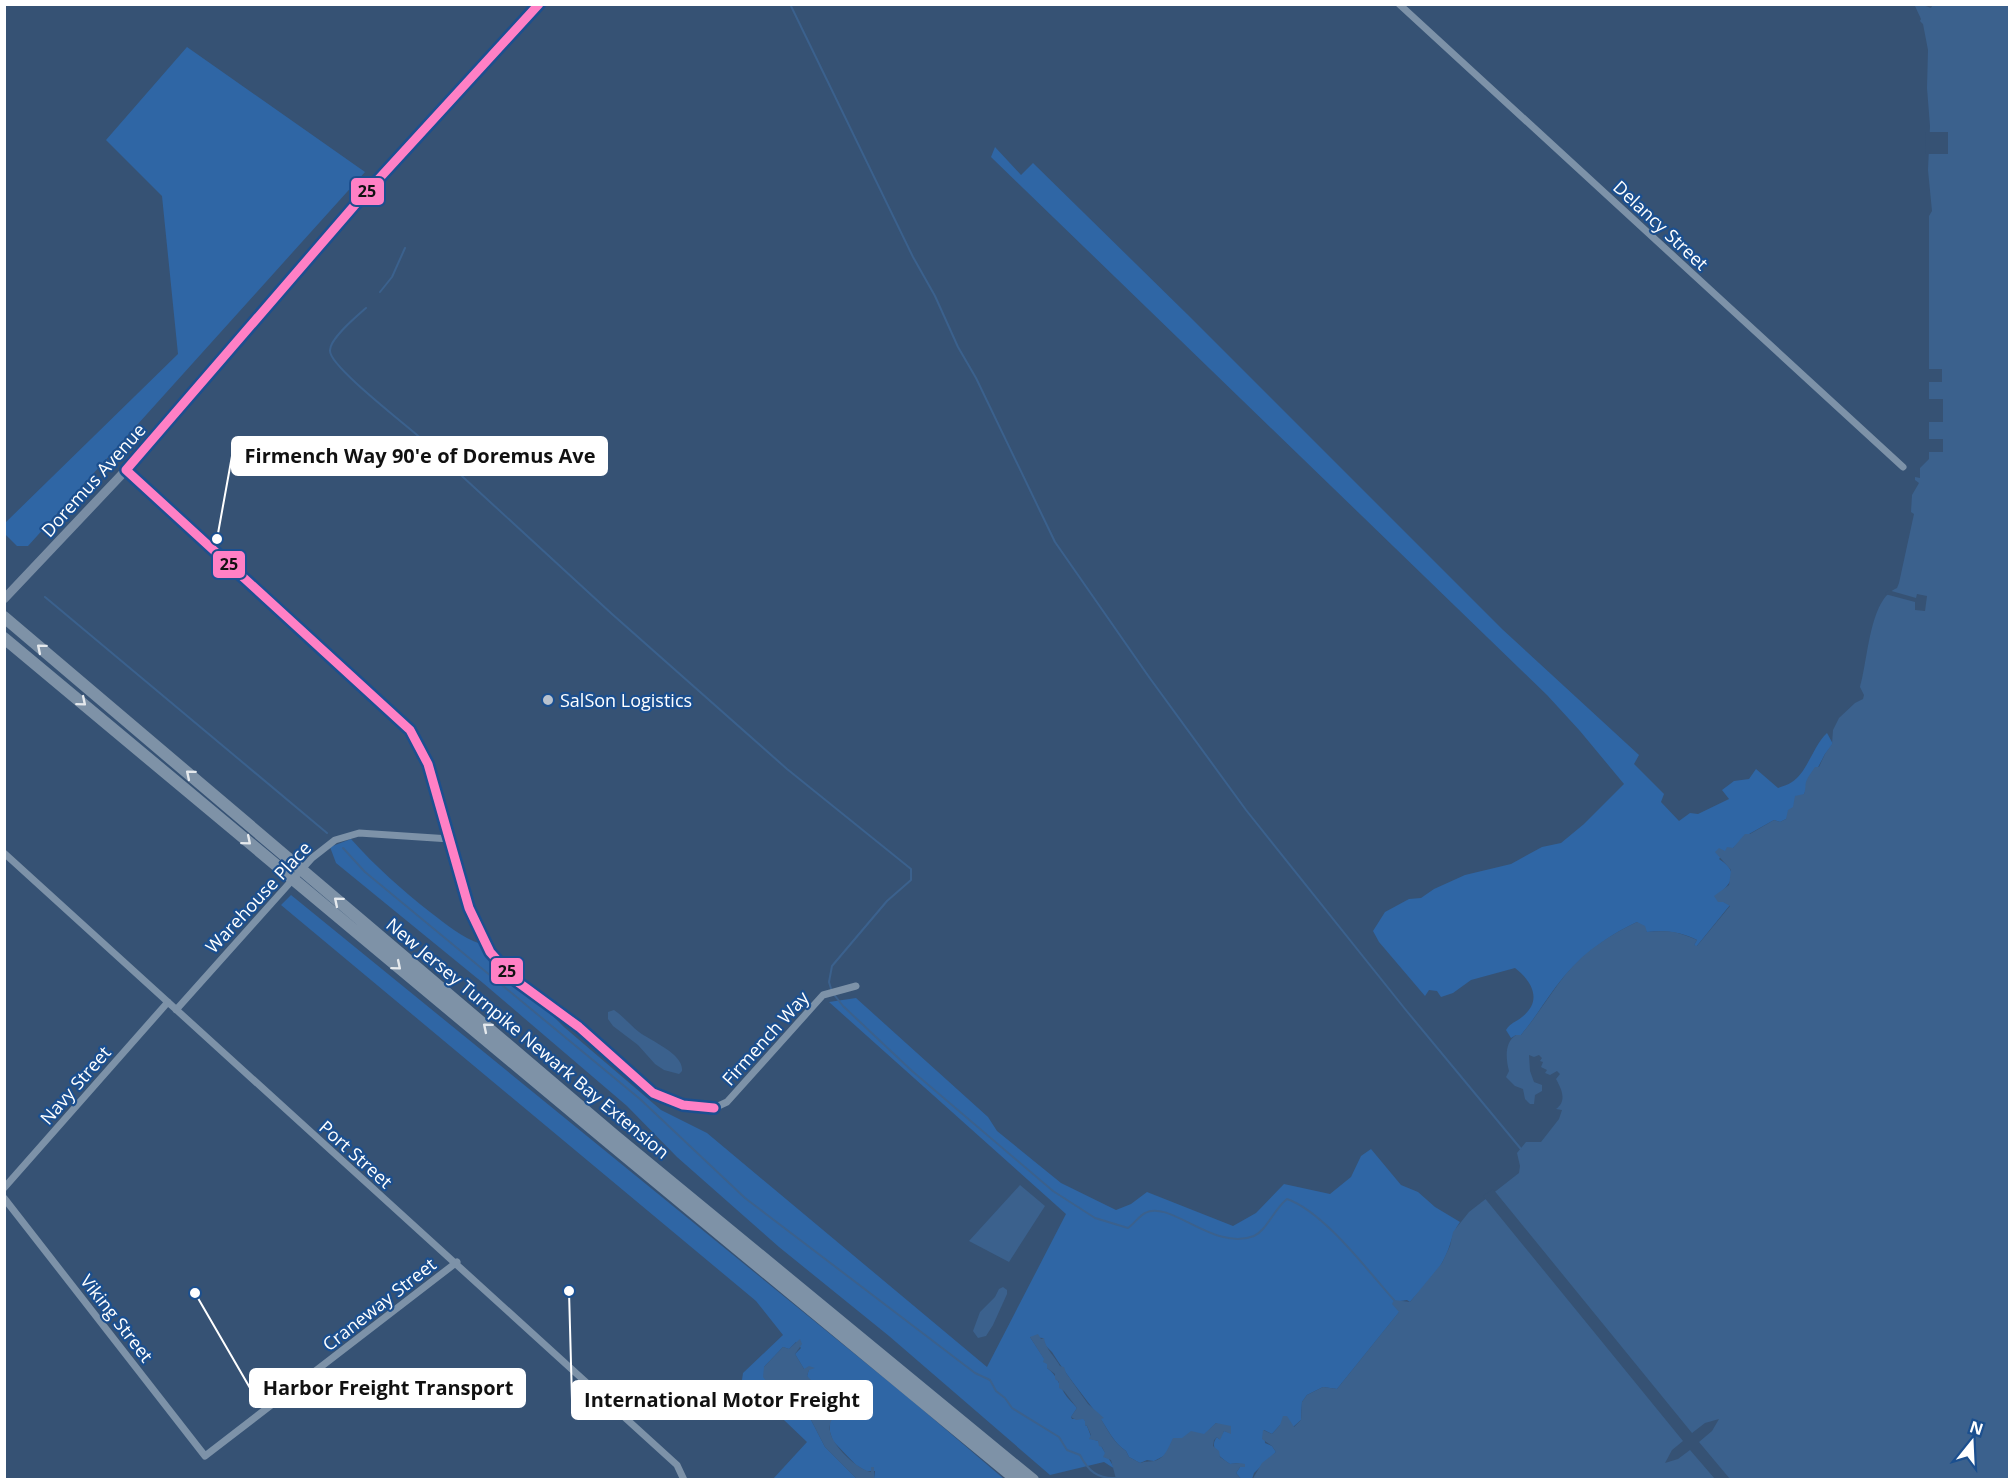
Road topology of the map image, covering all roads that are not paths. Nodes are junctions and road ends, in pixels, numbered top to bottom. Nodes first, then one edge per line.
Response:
1 (539, 4) edge
2 (1399, 4) edge
3 (1903, 467) dead end
4 (126, 470) junction
5 (4, 599) edge
6 (4, 617) edge
7 (4, 638) edge
8 (450, 839) junction
9 (4, 853) edge
10 (856, 986) dead end
11 (168, 1002) junction
12 (176, 1010) junction
13 (4, 1188) edge
14 (4, 1198) edge
15 (457, 1262) junction
16 (205, 1456) joint
17 (684, 1479) edge
18 (1017, 1479) edge
19 (1033, 1479) edge

1 - 4 main road, Doremus Avenue
2 - 3 street, Delancy Street
4 - 5 main road, Doremus Avenue
4 - 8 street, Firmench Way
19 -> 6 highway, New Jersey Turnpike Newark Bay Extension, bridge
7 -> 18 highway, New Jersey Turnpike Newark Bay Extension, bridge
8 - 10 street, Firmench Way
8 - 12 street, Warehouse Place
9 - 11 street, Port Street
11 - 12 street, Port Street
11 - 13 street, Navy Street
12 - 15 street, Port Street
14 - 16 street, Viking Street
15 - 16 street, Craneway Street
15 - 17 street, Port Street

